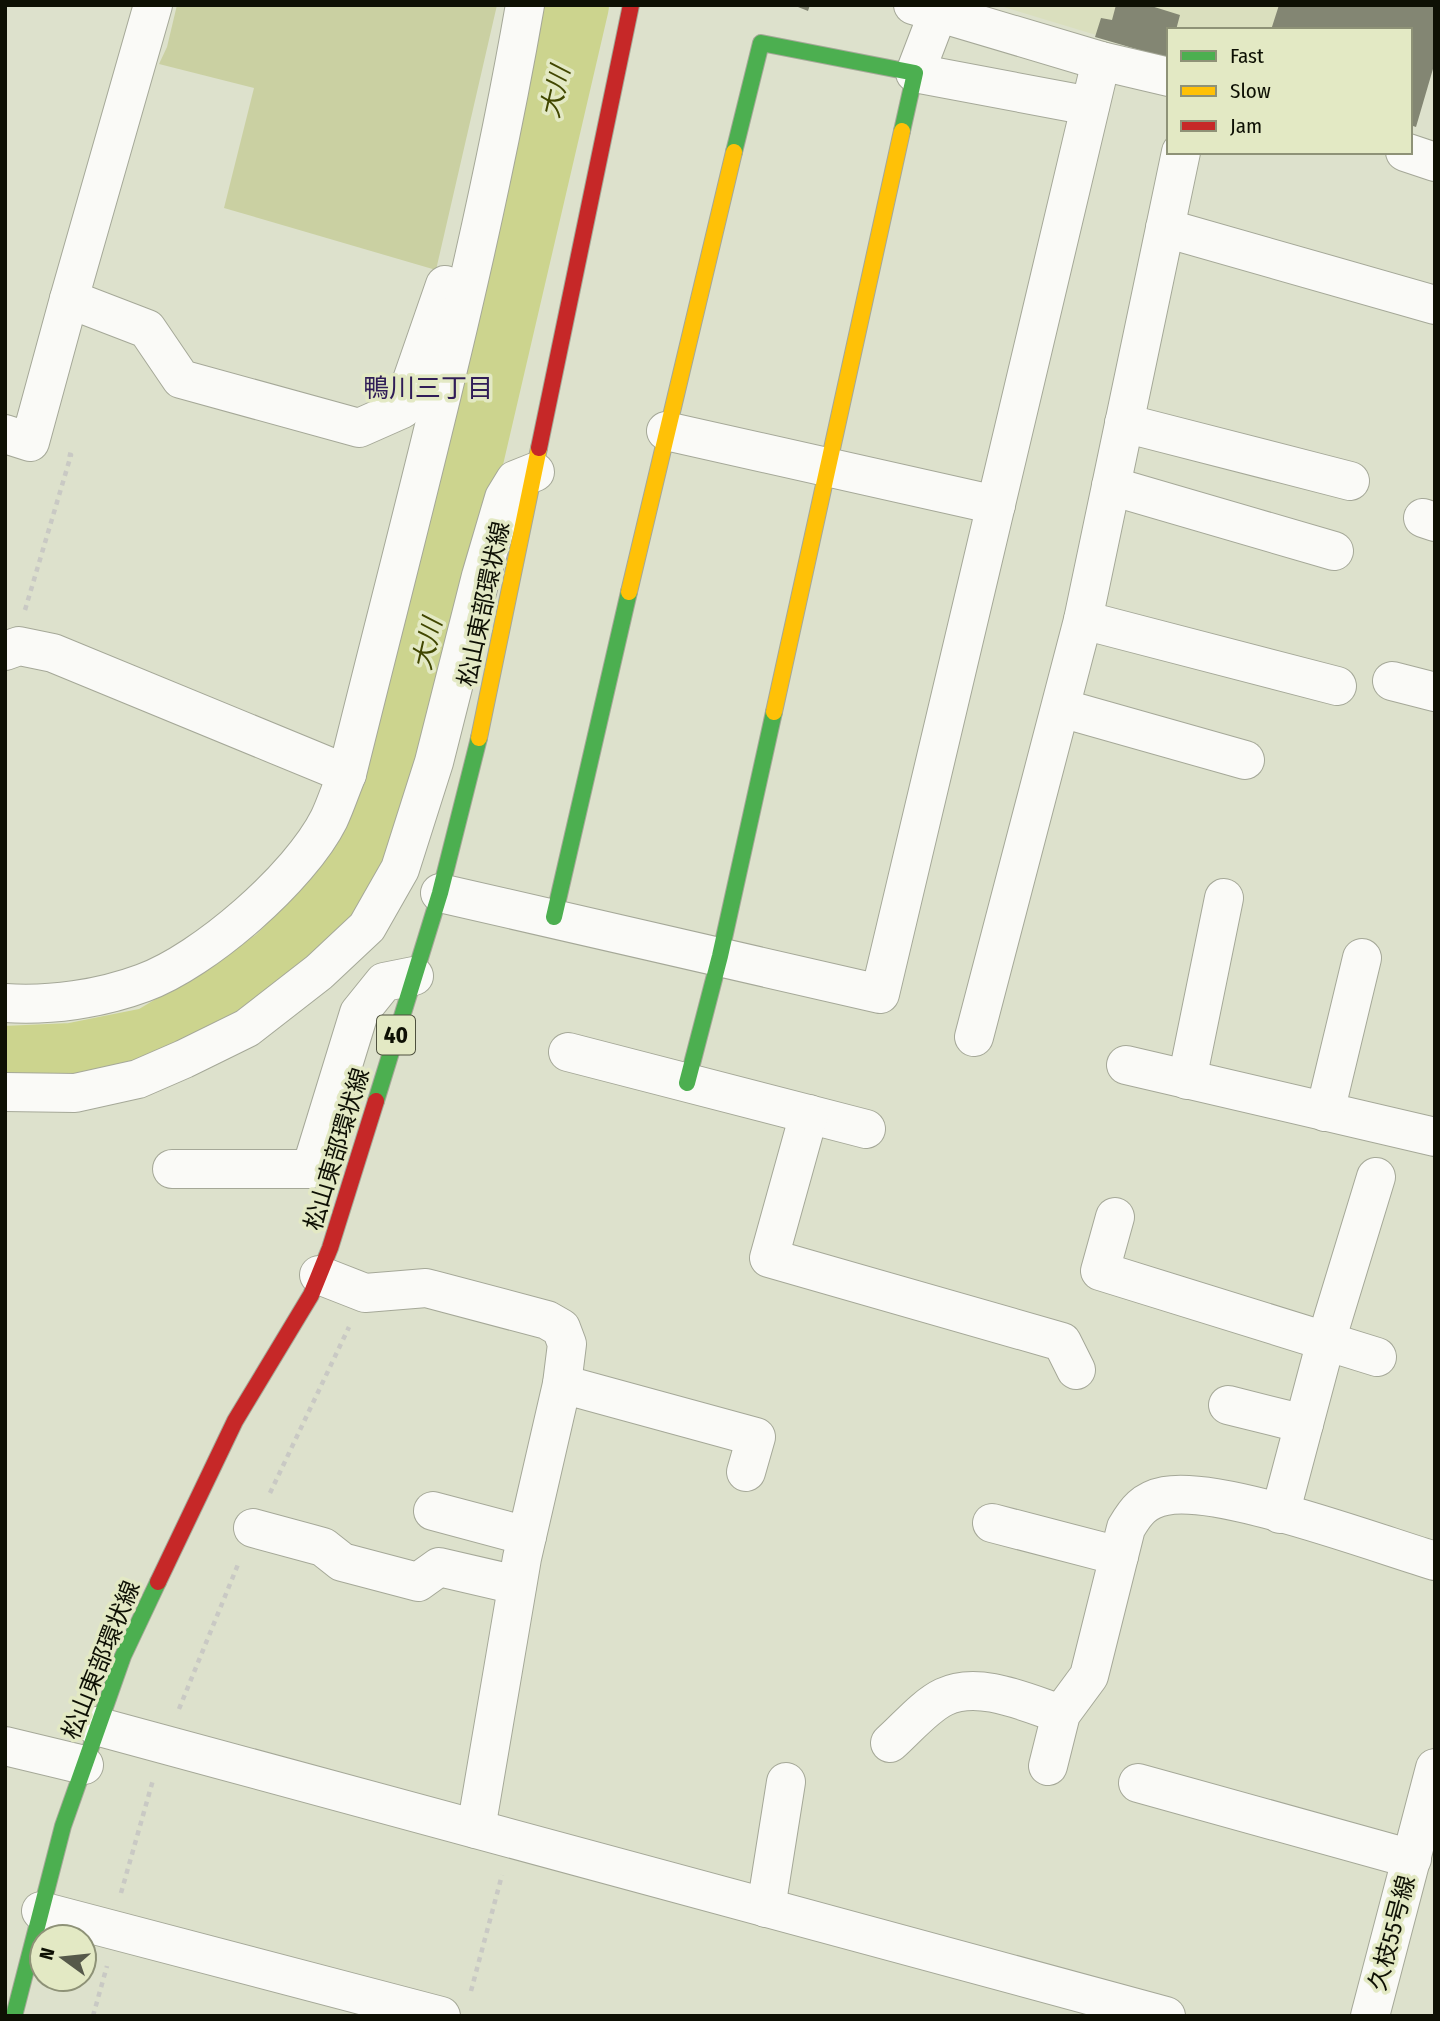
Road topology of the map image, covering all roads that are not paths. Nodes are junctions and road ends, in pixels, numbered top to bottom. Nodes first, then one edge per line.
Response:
1 (153, 5) edge
2 (525, 5) edge
3 (631, 5) edge
4 (925, 9) edge
5 (1101, 61) junction
6 (915, 73) junction
7 (1167, 77) edge
8 (1090, 106) junction
9 (1181, 154) edge
10 (486, 200) junction
11 (1165, 228) junction
12 (69, 299) junction
13 (1435, 304) edge
14 (1124, 423) junction
15 (667, 430) junction
16 (17, 438) edge
17 (828, 467) junction
18 (535, 472) junction
19 (1350, 481) dead end
20 (1111, 486) junction
21 (996, 505) junction
22 (1334, 551) dead end
23 (1083, 620) junction
24 (12, 649) edge
25 (1392, 681) dead end
26 (1337, 686) dead end
27 (1435, 692) edge
28 (1060, 708) junction
29 (1245, 760) dead end
30 (347, 774) junction
31 (440, 893) junction
32 (1224, 898) dead end
33 (554, 917) junction
34 (720, 956) junction
35 (1362, 958) dead end
36 (414, 976) junction
37 (5, 1003) edge
38 (974, 1037) dead end
39 (568, 1052) dead end
40 (1126, 1065) dead end
41 (1187, 1080) junction
42 (687, 1083) junction
43 (5, 1092) edge
44 (1325, 1112) junction
45 (809, 1115) junction
46 (866, 1129) dead end
47 (1435, 1137) edge
48 (173, 1170) dead end
49 (1376, 1177) dead end
50 (1115, 1217) dead end
51 (319, 1275) junction
52 (1326, 1341) junction
53 (1377, 1357) dead end
54 (1076, 1370) dead end
55 (562, 1384) junction
56 (1228, 1405) dead end
57 (1304, 1423) junction
58 (746, 1472) dead end
59 (433, 1511) dead end
60 (1280, 1514) junction
61 (992, 1523) dead end
62 (253, 1528) road end
63 (527, 1536) junction
64 (1119, 1556) junction
65 (1435, 1561) edge
66 (517, 1585) junction
67 (1061, 1714) junction
68 (96, 1726) junction
69 (890, 1743) dead end
70 (5, 1746) edge
71 (84, 1765) junction
72 (1048, 1766) dead end
73 (1435, 1768) edge
74 (786, 1782) dead end
75 (1139, 1783) dead end
76 (494, 1834) junction
77 (1418, 1875) edge
78 (766, 1908) junction
79 (41, 1911) junction
80 (13, 1999) edge
81 (440, 2012) edge
82 (1166, 2016) edge
83 (1370, 2016) edge

1 - 12 street
2 - 10 street
3 - 18 main road, 松山東部環状線 / 40
4 - 5 street
4 - 6 street
5 - 7 street
5 - 8 street
6 - 8 street
6 - 15 main road
6 - 17 main road
8 - 21 street
9 - 11 street
10 - 12 street
10 - 30 street
11 - 13 street
11 - 14 street
12 - 16 street
14 - 19 street
14 - 20 street
15 - 17 street
15 - 33 main road
17 - 21 street
17 - 34 main road
18 - 31 main road, 松山東部環状線 / 40
18 - 43 street
20 - 22 street
20 - 23 street
21 - 34 street
23 - 26 street
23 - 28 street
24 - 30 street
25 - 27 street
28 - 29 street
28 - 38 street
30 - 37 street
31 - 33 street
31 - 36 main road, 松山東部環状線 / 40
32 - 41 street
33 - 34 street
34 - 42 main road
35 - 44 street
36 - 48 street
36 - 51 main road, 松山東部環状線 / 40
39 - 42 street
40 - 41 street
41 - 44 street
42 - 45 street
44 - 47 street
45 - 46 street
45 - 54 street
49 - 52 street
50 - 52 street
51 - 55 street
51 - 68 main road, 松山東部環状線 / 40
52 - 53 street
52 - 57 street
55 - 58 street
55 - 63 street
56 - 57 street
57 - 60 street
59 - 63 street
60 - 64 street
60 - 65 street
61 - 64 street
62 - 66 street
63 - 66 street
64 - 67 street
66 - 76 street
67 - 69 street
67 - 72 street
68 - 71 main road, 松山東部環状線 / 40
68 - 76 street
70 - 71 street
71 - 79 main road, 松山東部環状線 / 40
73 - 77 street, 久枝55号線
74 - 78 street
75 - 77 street
76 - 78 street
77 - 83 street, 久枝55号線
78 - 82 street
79 - 80 main road, 松山東部環状線 / 40
79 - 81 street

